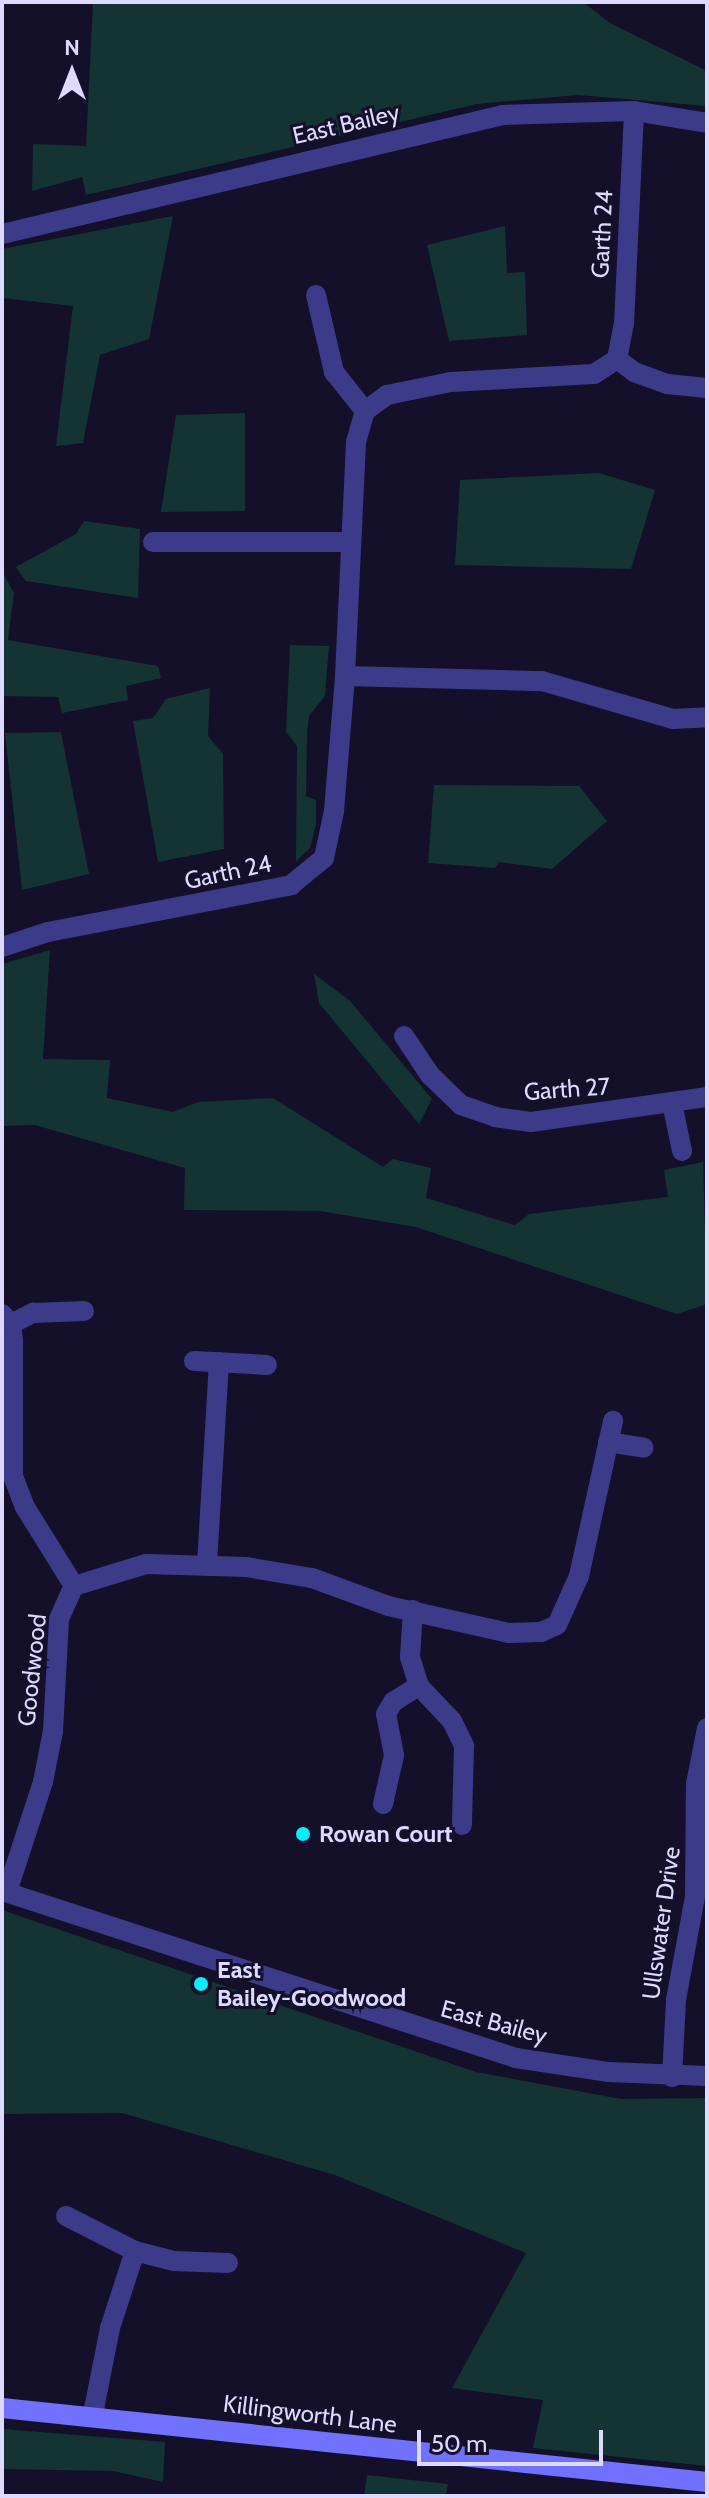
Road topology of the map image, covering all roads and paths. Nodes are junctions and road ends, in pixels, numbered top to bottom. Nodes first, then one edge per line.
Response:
1 (634, 111) junction
2 (707, 123) edge
3 (2, 234) edge
4 (316, 295) dead end
5 (617, 359) junction
6 (707, 388) edge
7 (365, 411) junction
8 (153, 542) dead end
9 (349, 542) junction
10 (345, 676) junction
11 (707, 717) edge
12 (2, 947) edge
13 (404, 1036) dead end
14 (707, 1097) edge
15 (672, 1103) junction
16 (682, 1151) dead end
17 (84, 1311) dead end
18 (6, 1319) edge
19 (194, 1361) dead end
20 (219, 1362) junction
21 (267, 1365) dead end
22 (613, 1421) dead end
23 (608, 1442) junction
24 (644, 1448) dead end
25 (207, 1564) junction
26 (74, 1586) junction
27 (413, 1610) junction
28 (419, 1686) junction
29 (707, 1728) edge
30 (383, 1804) dead end
31 (462, 1825) dead end
32 (5, 1892) edge
33 (701, 1897) edge
34 (707, 2076) edge
35 (672, 2077) junction
36 (66, 2216) dead end
37 (135, 2251) junction
38 (228, 2263) dead end
39 (2, 2408) edge
40 (93, 2414) junction
41 (707, 2482) edge

1 - 2 street, East Bailey
1 - 3 street, East Bailey
1 - 5 street, Garth 24
4 - 7 street
5 - 6 street
5 - 7 street
7 - 9 street, Garth 24
8 - 9 street
9 - 10 street, Garth 24
10 - 11 street
10 - 12 street, Garth 24
13 - 15 street, Garth 27
14 - 15 street, Garth 27
15 - 16 street
17 - 18 street
18 - 26 street
19 - 20 street
20 - 21 street
20 - 25 street
22 - 23 street
23 - 24 street
23 - 27 street
25 - 26 street
25 - 27 street
26 - 32 street, Goodwood
27 - 28 street
28 - 30 street
28 - 31 street
29 - 33 street, Ullswater Drive
32 - 35 street, East Bailey
33 - 35 street, Ullswater Drive
34 - 35 street, East Bailey
36 - 37 street
37 - 38 street
37 - 40 street
39 - 40 main road, Killingworth Lane
40 - 41 main road, Killingworth Lane

